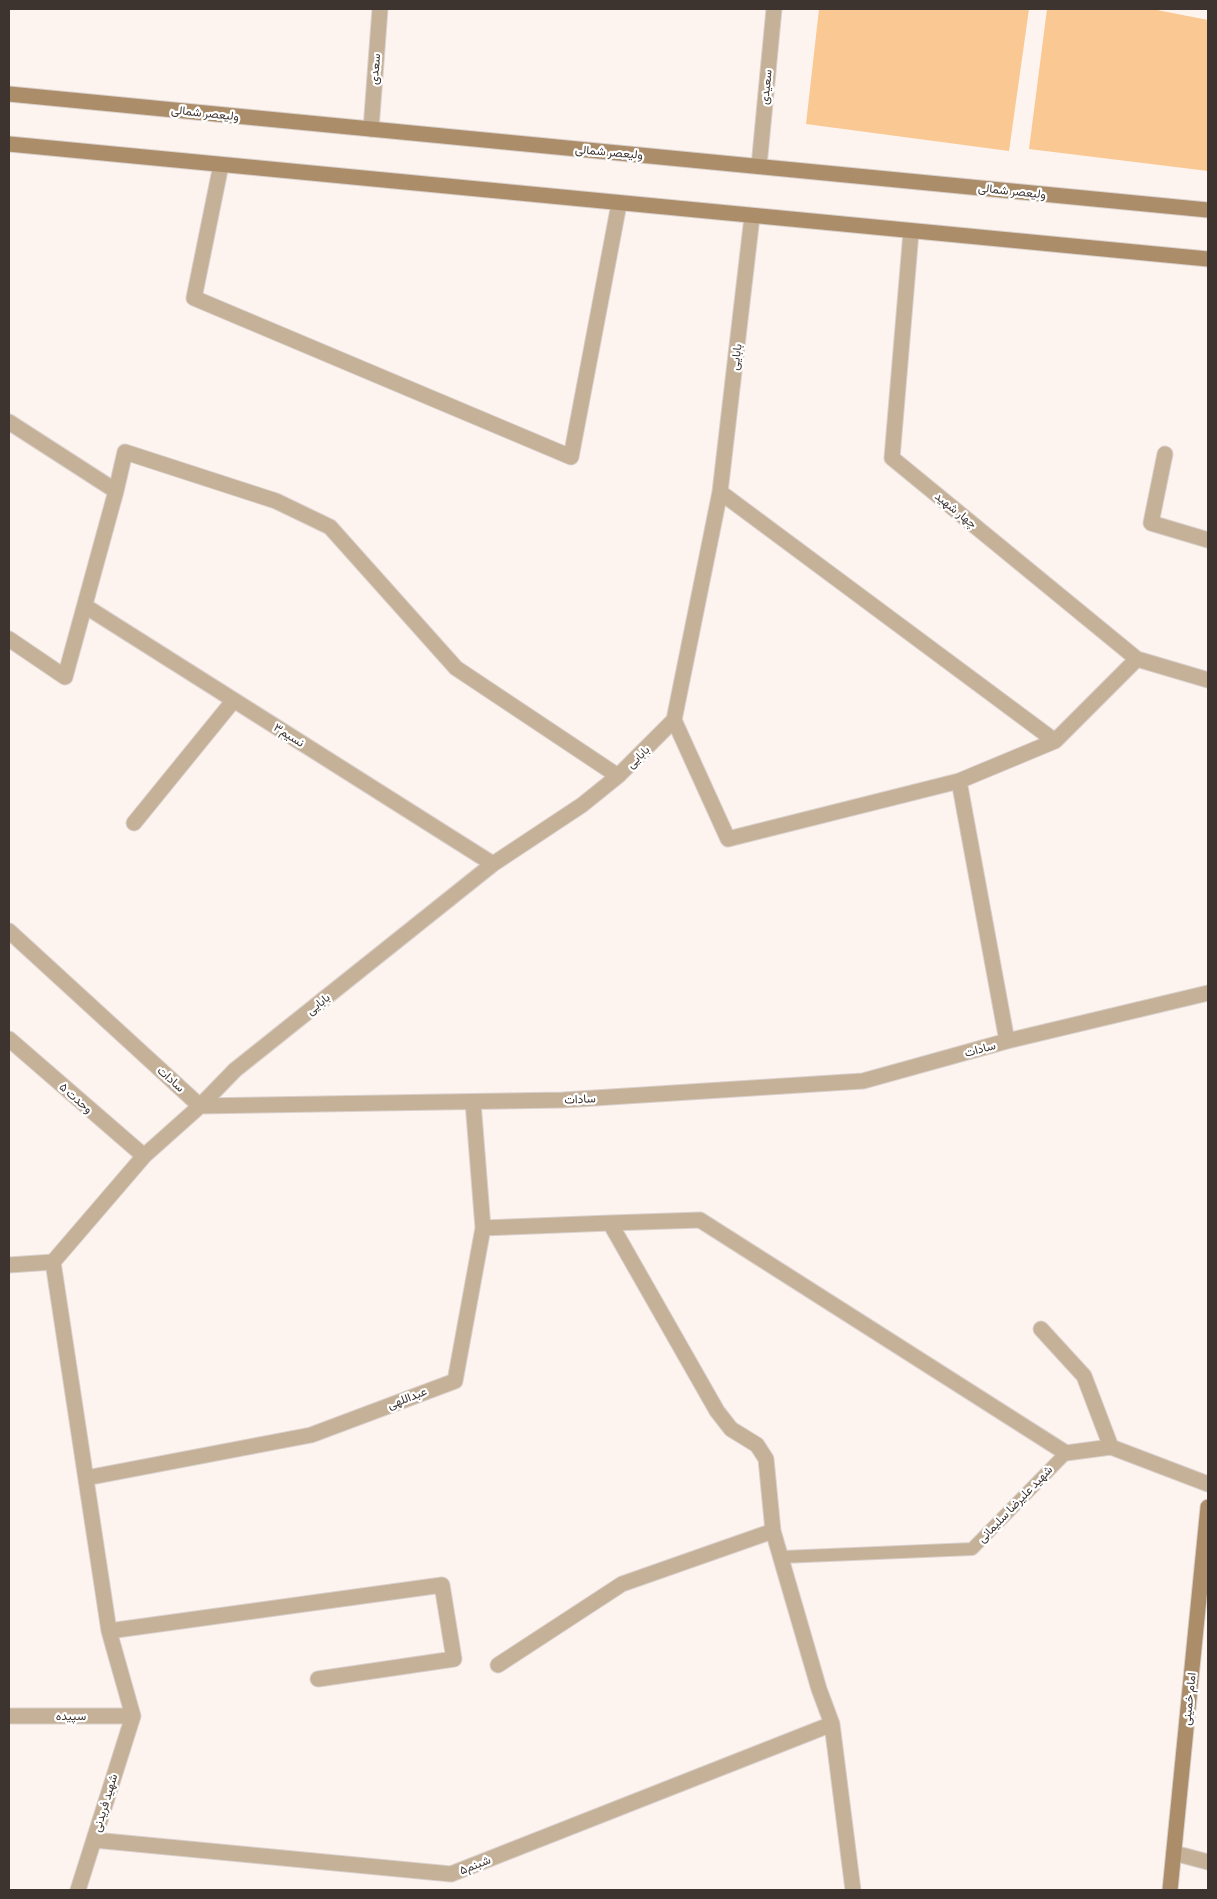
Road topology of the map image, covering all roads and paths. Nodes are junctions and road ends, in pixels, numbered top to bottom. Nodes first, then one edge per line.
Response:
1 (380, 9) edge
2 (774, 9) edge
3 (9, 94) edge
4 (370, 129) junction
5 (9, 144) edge
6 (221, 165) junction
7 (759, 166) junction
8 (619, 204) junction
9 (1208, 210) edge
10 (752, 217) junction
11 (911, 232) junction
12 (1208, 259) edge
13 (9, 422) edge
14 (1165, 454) dead end
15 (116, 491) junction
16 (720, 492) junction
17 (1208, 540) edge
18 (85, 606) junction
19 (9, 639) edge
20 (1137, 659) junction
21 (1208, 680) edge
22 (234, 700) junction
23 (674, 720) junction
24 (1055, 741) junction
25 (618, 776) junction
26 (959, 781) junction
27 (134, 823) dead end
28 (493, 864) junction
29 (9, 931) edge
30 (1208, 993) edge
31 (9, 1039) edge
32 (1007, 1041) junction
33 (473, 1102) junction
34 (200, 1106) junction
35 (144, 1156) junction
36 (610, 1223) junction
37 (484, 1228) junction
38 (53, 1262) junction
39 (9, 1264) edge
40 (1041, 1329) dead end
41 (1110, 1447) junction
42 (1066, 1453) junction
43 (86, 1478) junction
44 (1208, 1484) edge
45 (1208, 1507) edge
46 (773, 1531) junction
47 (782, 1556) junction
48 (109, 1630) junction
49 (498, 1665) dead end
50 (318, 1679) dead end
51 (9, 1716) edge
52 (133, 1716) junction
53 (832, 1724) junction
54 (94, 1840) junction
55 (1174, 1853) junction
56 (1208, 1862) edge
57 (78, 1890) edge
58 (853, 1890) edge
59 (1170, 1890) edge

1 - 4 street, سعدی
2 - 7 street, سعیدی
3 - 4 main road, ولیعصر شمالی
4 - 7 main road, ولیعصر شمالی
5 - 6 main road
6 - 8 main road
6 - 8 street
7 - 9 main road, ولیعصر شمالی
8 - 10 main road
10 - 11 main road
10 - 16 street, بابایی
11 - 12 main road
11 - 20 street, چهار شهید
13 - 15 street
14 - 17 street
15 - 18 street
15 - 25 street
16 - 23 street, بابایی
16 - 24 street
18 - 19 street
18 - 22 street, نسیم۳
20 - 21 street, چهار شهید
20 - 24 street
22 - 27 street
22 - 28 street, نسیم۳
23 - 25 street, بابایی
23 - 26 street
24 - 26 street
25 - 28 street, بابایی
26 - 32 street
28 - 34 street, بابایی
29 - 34 street, سادات
30 - 32 street, سادات
31 - 35 street, وحدت ۵
32 - 33 street, سادات
33 - 34 street, سادات
33 - 37 street, عبداللهی
34 - 35 street, بابایی
35 - 38 street, بابایی
36 - 37 street
36 - 42 street
36 - 46 street
37 - 43 street, عبداللهی
38 - 39 street
38 - 43 street
40 - 41 street
41 - 42 street
41 - 44 street
42 - 47 lane, شهید علیرضا سلیمانی
43 - 48 street
45 - 55 main road, امام خمینی
46 - 47 street
46 - 49 street
47 - 53 street
48 - 50 street
48 - 52 street
51 - 52 street, سپیده
52 - 54 street, شهید فریدنی
53 - 54 street, شبنم۵
53 - 58 street
54 - 57 street, شهید فریدنی
55 - 56 street
55 - 59 main road, امام خمینی

